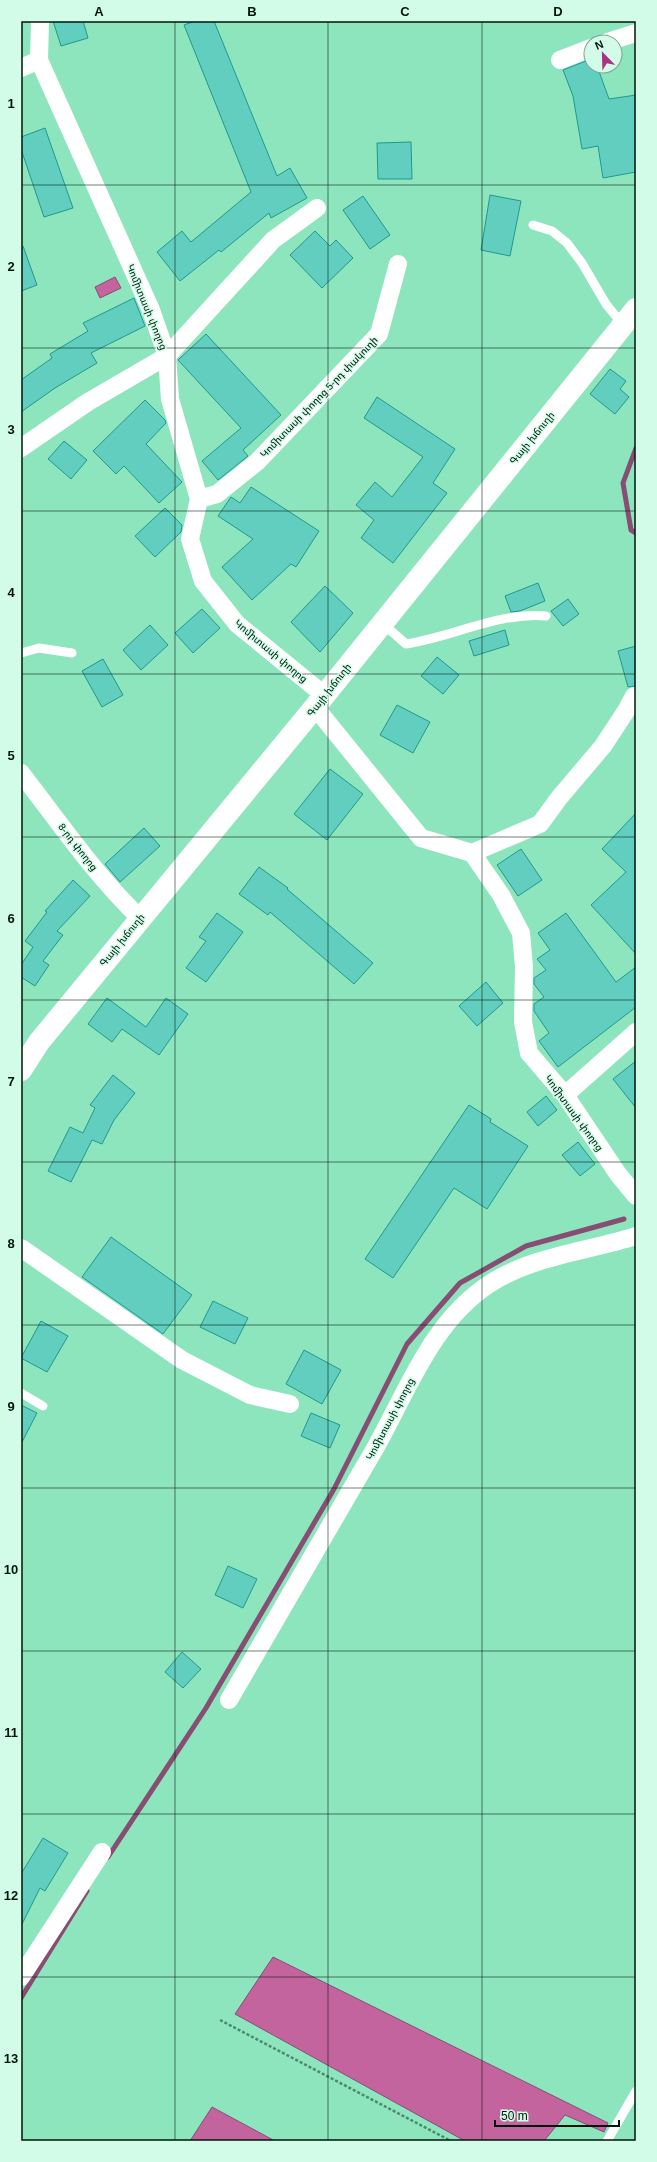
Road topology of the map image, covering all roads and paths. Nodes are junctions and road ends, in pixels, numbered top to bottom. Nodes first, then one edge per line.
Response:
1 (40, 21) edge
2 (636, 33) edge
3 (623, 37) edge
4 (583, 51) edge
5 (39, 60) junction
6 (560, 60) dead end
7 (21, 68) edge
8 (317, 208) dead end
9 (533, 225) dead end
10 (398, 264) dead end
11 (630, 317) edge
12 (167, 356) junction
13 (21, 448) edge
14 (199, 499) junction
15 (546, 616) dead end
16 (382, 623) junction
17 (21, 653) edge
18 (72, 653) dead end
19 (634, 696) dead end
20 (320, 701) junction
21 (21, 773) edge
22 (472, 853) junction
23 (140, 918) junction
24 (636, 1032) edge
25 (21, 1070) edge
26 (564, 1095) junction
27 (636, 1196) edge
28 (636, 1236) edge
29 (21, 1248) edge
30 (21, 1393) edge
31 (290, 1404) dead end
32 (43, 1406) dead end
33 (229, 1700) dead end
34 (102, 1852) dead end
35 (21, 1977) edge
36 (220, 2020) dead end
37 (636, 2091) edge
38 (452, 2141) edge
39 (607, 2141) edge

1 - 5 street, Կոմիտասի փողոց
2 - 3 street
4 - 6 street
5 - 7 street
5 - 12 street, Կոմիտասի փողոց
8 - 12 street
9 - 11 lane
10 - 14 street, Կոմիտասի փողոց 5-րդ փակուղի
11 - 16 main road, Գայի խճուղի
12 - 13 street
12 - 14 street, Կոմիտասի փողոց
14 - 20 street, Կոմիտասի փողոց
15 - 16 lane
16 - 20 main road, Գայի խճուղի
17 - 18 lane
19 - 22 street
20 - 22 street, Կոմիտասի փողոց
20 - 23 main road, Գայի խճուղի
21 - 23 street, 8-րդ փողոց
22 - 26 street, Կոմիտասի փողոց
23 - 25 main road, Գայի խճուղի
24 - 26 street
26 - 27 street, Կոմիտասի փողոց
28 - 33 street, Կոմիտասի փողոց
29 - 31 street
30 - 32 lane
34 - 35 street
36 - 38 path
37 - 39 lane

